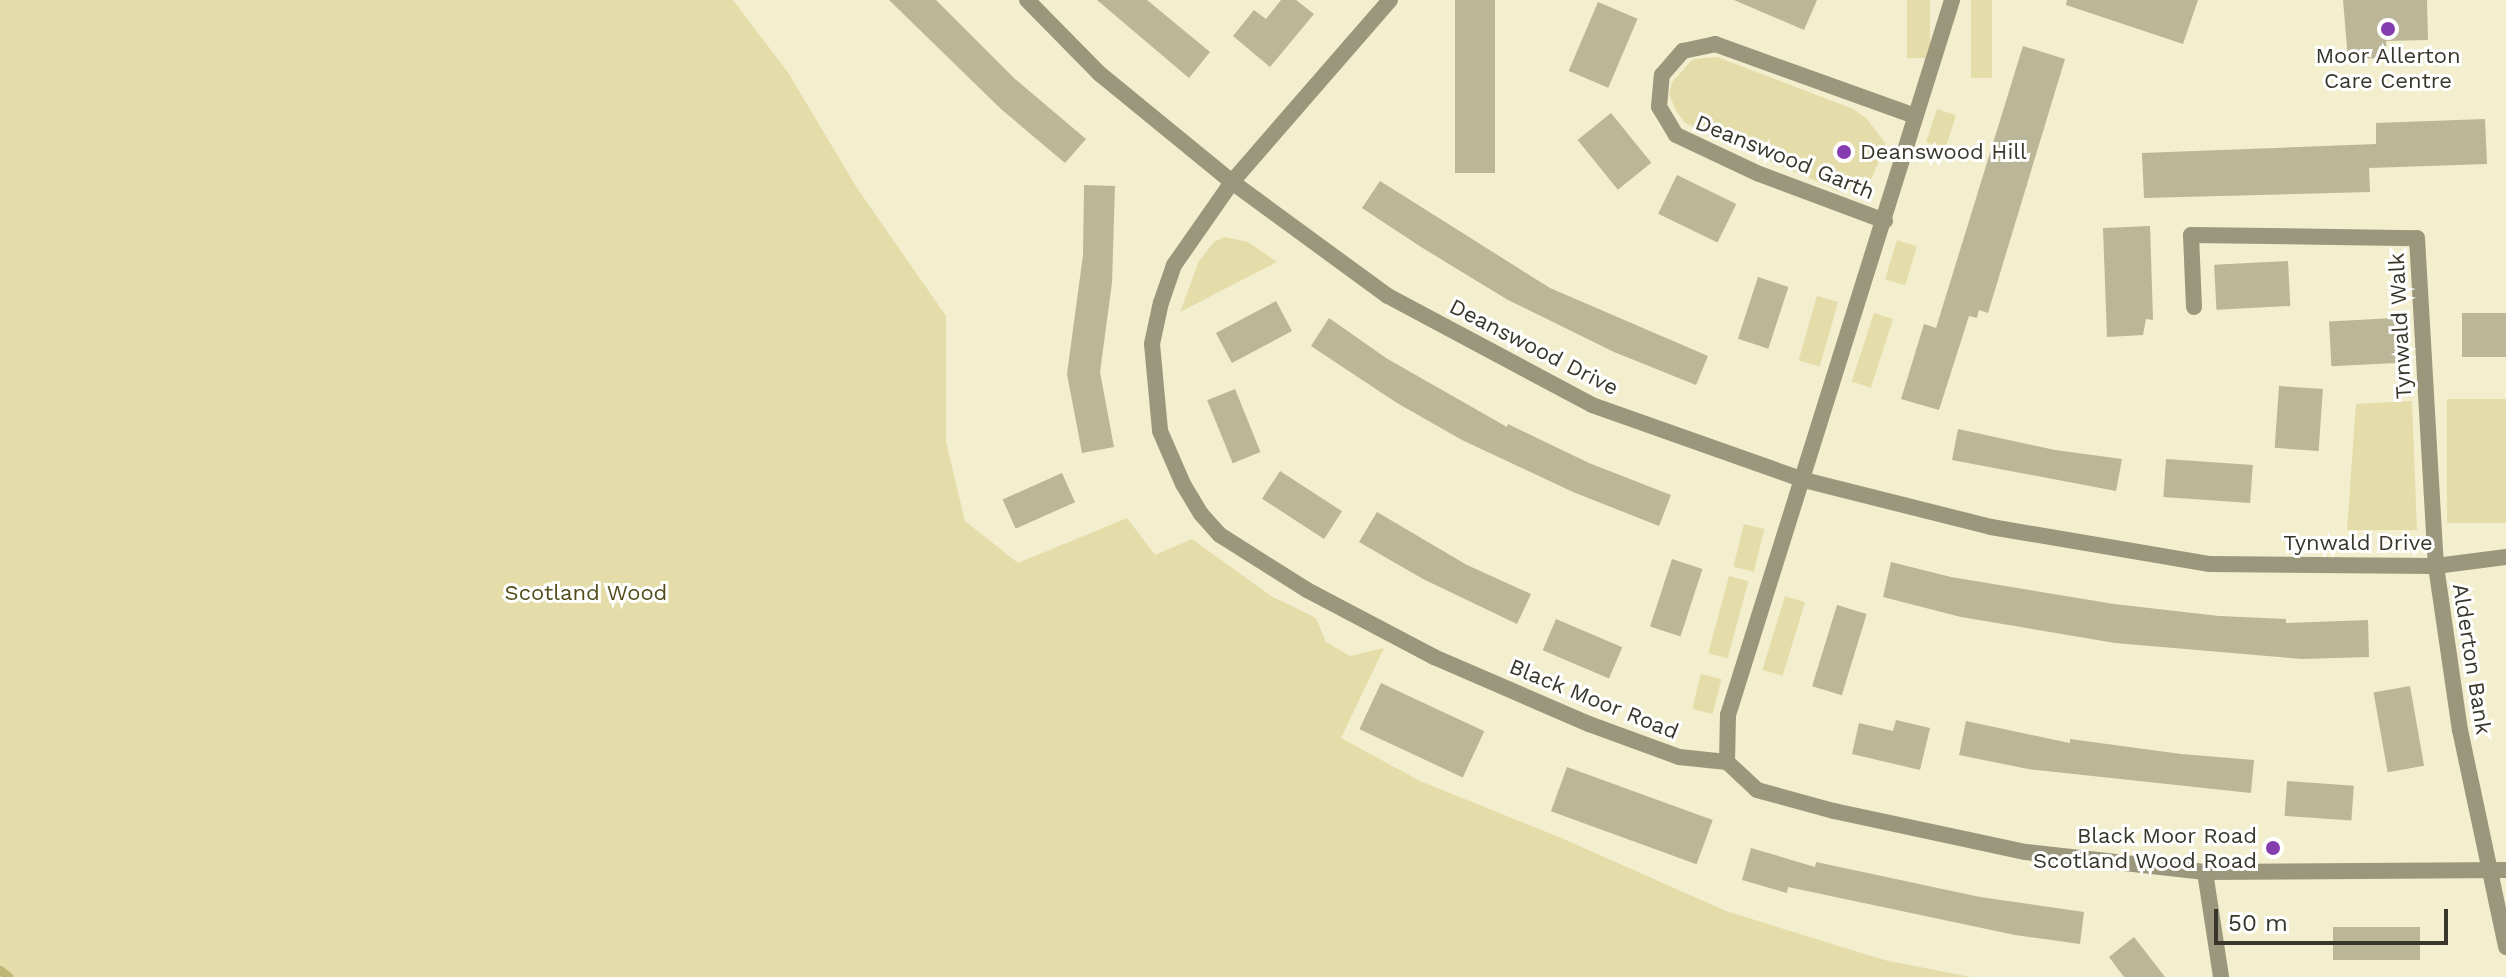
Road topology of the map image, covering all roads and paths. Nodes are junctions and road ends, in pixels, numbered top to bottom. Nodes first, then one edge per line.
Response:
1 (1027, 0) edge
2 (1390, 0) edge
3 (1952, 0) edge
4 (1915, 116) junction
5 (1232, 182) junction
6 (1885, 221) junction
7 (2194, 307) dead end
8 (1804, 480) junction
9 (2506, 557) edge
10 (2210, 564) joint
11 (2436, 566) junction
12 (1727, 762) junction
13 (2498, 871) edge
14 (2205, 872) junction
15 (2506, 947) edge
16 (2221, 977) edge

1 - 5 street, Deanswood Drive
2 - 5 street, Black Moor Road
3 - 4 street
4 - 6 street
4 - 6 street, Deanswood Garth
5 - 8 street, Deanswood Drive
5 - 12 street, Black Moor Road
6 - 8 street
7 - 11 street, Tynwald Walk
8 - 10 street, Deanswood Drive
8 - 12 street
9 - 11 street, Tynwald Drive
10 - 11 street, Tynwald Drive
11 - 13 street, Alderton Bank
12 - 14 street
13 - 14 street
13 - 15 street, Alderton Bank
14 - 16 street

